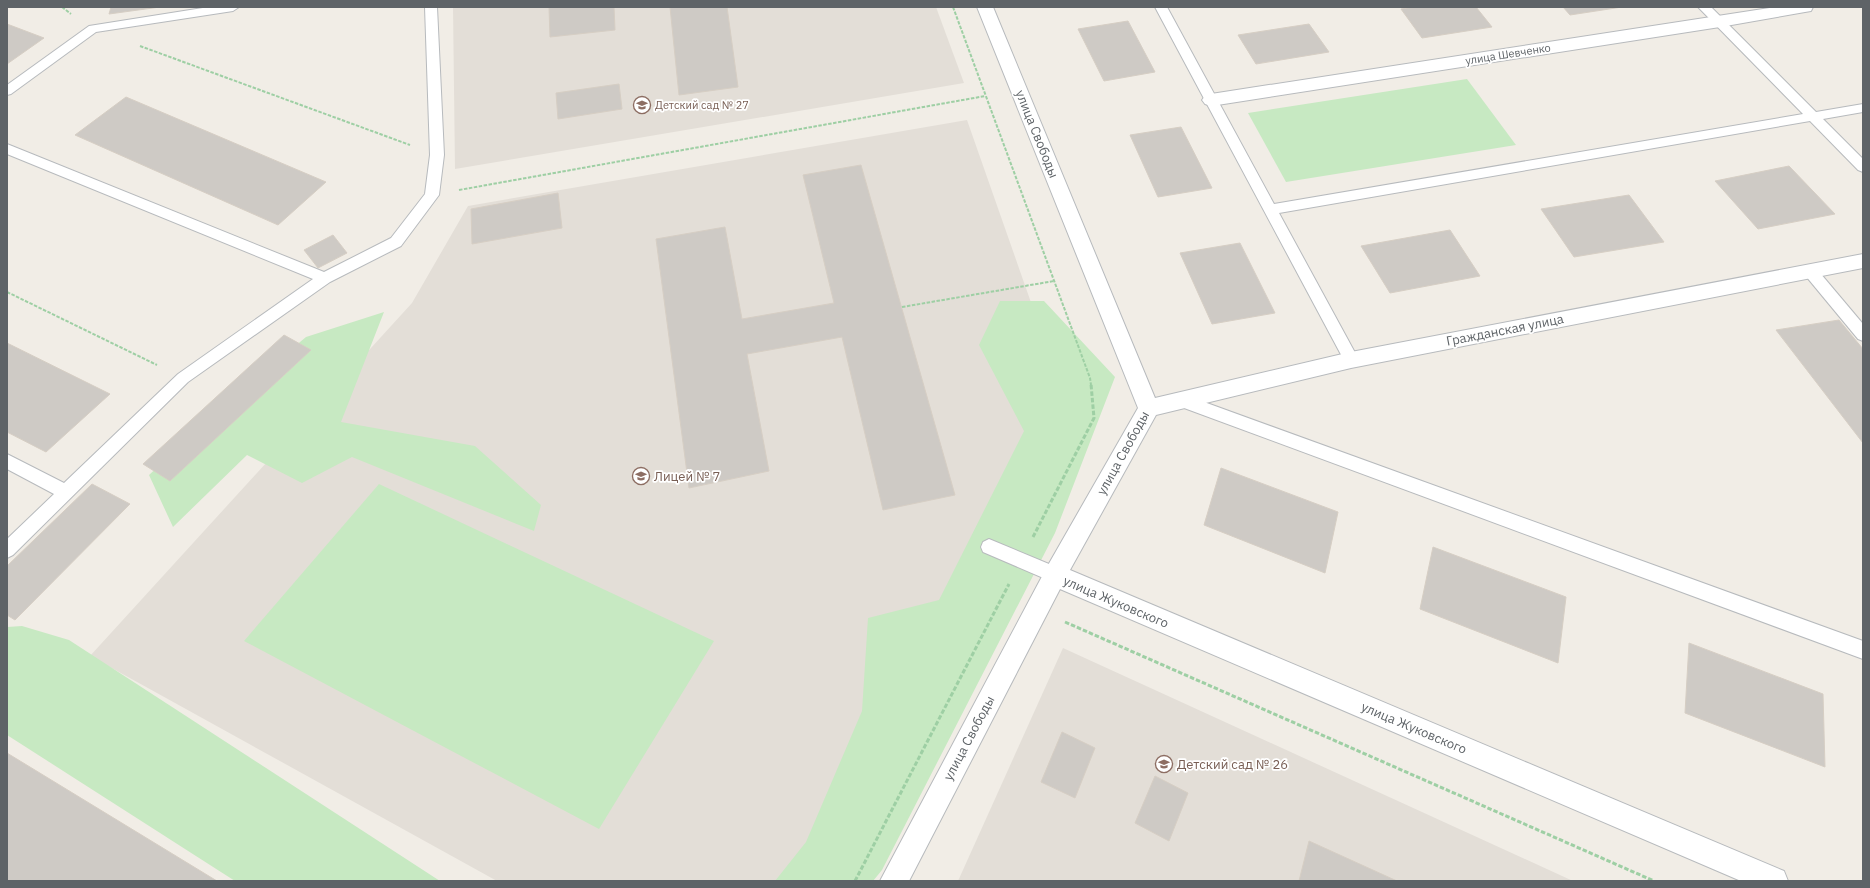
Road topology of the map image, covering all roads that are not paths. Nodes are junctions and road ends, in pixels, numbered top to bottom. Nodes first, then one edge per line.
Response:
1 (234, 7) edge
2 (431, 7) edge
3 (985, 7) edge
4 (1161, 7) edge
5 (1704, 7) edge
6 (1805, 7) edge
7 (1720, 22) junction
8 (7, 91) edge
9 (1210, 100) junction
10 (1863, 108) edge
11 (1814, 117) junction
12 (7, 149) edge
13 (1863, 167) edge
14 (1270, 210) junction
15 (1863, 261) edge
16 (1810, 271) junction
17 (325, 278) junction
18 (1863, 336) edge
19 (1351, 360) junction
20 (1182, 400) junction
21 (1149, 408) junction
22 (7, 461) edge
23 (66, 492) junction
24 (989, 547) dead end
25 (7, 550) edge
26 (1055, 576) junction
27 (1863, 650) edge
28 (894, 881) edge
29 (1774, 881) edge

1 - 8 lane
2 - 17 lane
3 - 21 street, улица Свободы
4 - 9 lane
5 - 7 lane
6 - 7 street, улица Шевченко
7 - 9 street, улица Шевченко
7 - 11 lane
9 - 14 lane
10 - 11 lane
11 - 13 lane
11 - 14 lane
12 - 17 lane
14 - 19 lane
15 - 16 street, Гражданская улица
16 - 18 lane
16 - 19 street, Гражданская улица
17 - 23 lane
19 - 20 street, Гражданская улица
20 - 21 street, Гражданская улица
20 - 27 lane
21 - 26 street, улица Свободы
22 - 23 lane
23 - 25 lane
24 - 26 lane
26 - 28 street, улица Свободы
26 - 29 street, улица Жуковского

